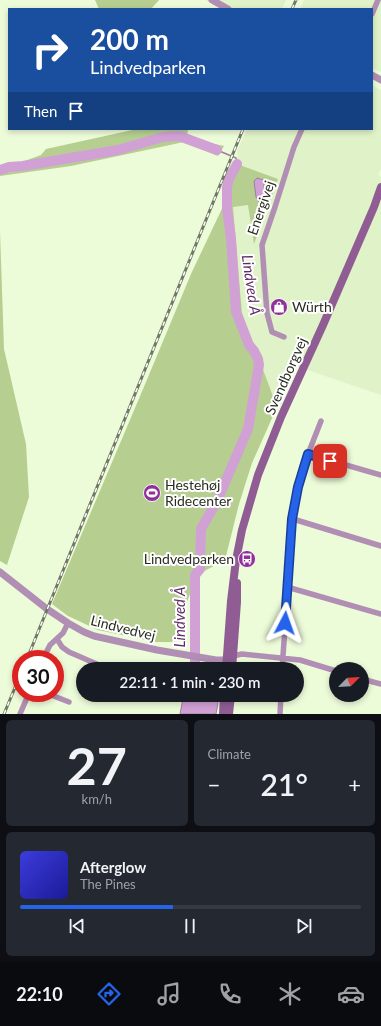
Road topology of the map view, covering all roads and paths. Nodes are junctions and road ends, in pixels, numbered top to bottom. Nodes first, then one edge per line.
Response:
1 (212, 0) edge
2 (378, 0) edge
3 (226, 8) edge
4 (373, 12) edge
5 (302, 130) edge
6 (381, 187) edge
7 (381, 196) edge
8 (374, 206) junction
9 (284, 337) dead end
10 (321, 421) dead end
11 (308, 454) junction
12 (381, 475) edge
13 (292, 519) junction
14 (381, 546) edge
15 (0, 572) edge
16 (287, 587) junction
17 (381, 614) edge
18 (68, 623) junction
19 (57, 638) junction
20 (48, 650) edge
21 (230, 657) junction
22 (282, 658) junction
23 (92, 662) edge
24 (228, 662) edge
25 (231, 662) edge
26 (282, 662) edge
27 (329, 669) edge
28 (369, 681) edge
29 (381, 684) edge
30 (64, 700) edge
31 (25, 702) edge
32 (69, 702) dead end
33 (224, 702) edge
34 (230, 702) edge
35 (281, 702) edge
36 (20, 714) edge
37 (223, 714) edge
38 (229, 714) edge
39 (280, 714) edge

1 - 3 street
2 - 4 street
5 - 9 street, Energivej
6 - 8 main road, Svendborgvej
7 - 8 main road, Svendborgvej
8 - 21 main road, Svendborgvej
10 - 11 street
11 - 12 street
11 - 13 street
13 - 14 street
13 - 16 street
15 - 18 street, Lindvedvej
16 - 17 street
16 - 22 street
18 - 19 street
18 - 21 street, Lindvedvej
19 - 20 street
19 - 23 street
21 - 22 street
21 - 24 main road, Svendborgvej
21 - 25 main road, Svendborgvej
22 - 26 street
22 - 27 street
28 - 29 street
30 - 32 street
31 - 36 street
33 - 37 main road
34 - 38 main road
35 - 39 street

